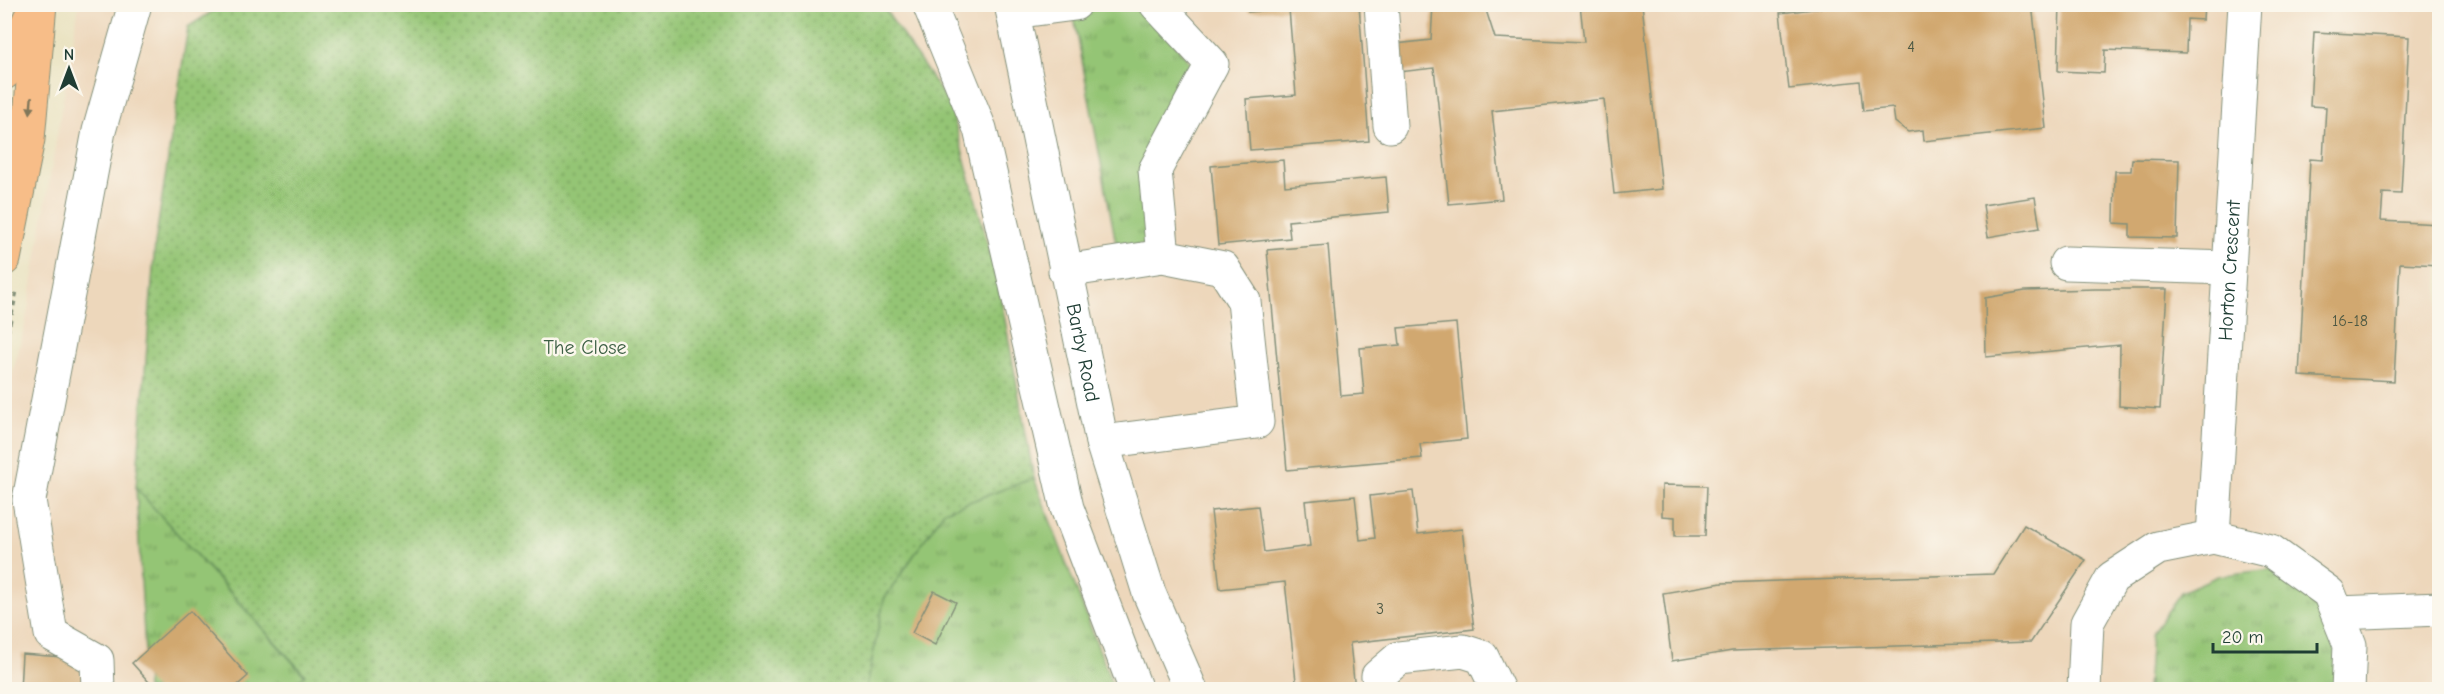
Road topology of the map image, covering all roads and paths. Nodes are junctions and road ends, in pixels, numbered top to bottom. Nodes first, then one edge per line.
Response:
1 (38, 4) edge
2 (135, 4) edge
3 (928, 4) edge
4 (1075, 4) edge
5 (1156, 4) edge
6 (1381, 4) edge
7 (2245, 4) edge
8 (1012, 8) edge
9 (4, 73) edge
10 (1390, 126) dead end
11 (1163, 256) junction
12 (4, 259) edge
13 (2066, 263) dead end
14 (2229, 268) junction
15 (1065, 271) junction
16 (1102, 442) junction
17 (2212, 537) junction
18 (2439, 609) edge
19 (2338, 613) junction
20 (98, 690) edge
21 (1136, 690) edge
22 (1191, 690) edge
23 (1381, 690) edge
24 (1498, 690) edge
25 (2084, 690) edge
26 (2348, 690) edge

1 - 9 highway
1 -> 12 highway
2 - 20 street
3 - 21 street
4 - 8 street
5 - 11 street
6 - 10 street
7 - 14 street, Horton Crescent
8 - 15 street, Barby Road
11 - 15 street
11 - 16 street
13 - 14 street
14 - 17 street, Horton Crescent
15 - 16 street, Barby Road
16 - 22 street, Barby Road
17 - 19 street
17 - 25 street
18 - 19 street
19 - 26 street
23 - 24 street

